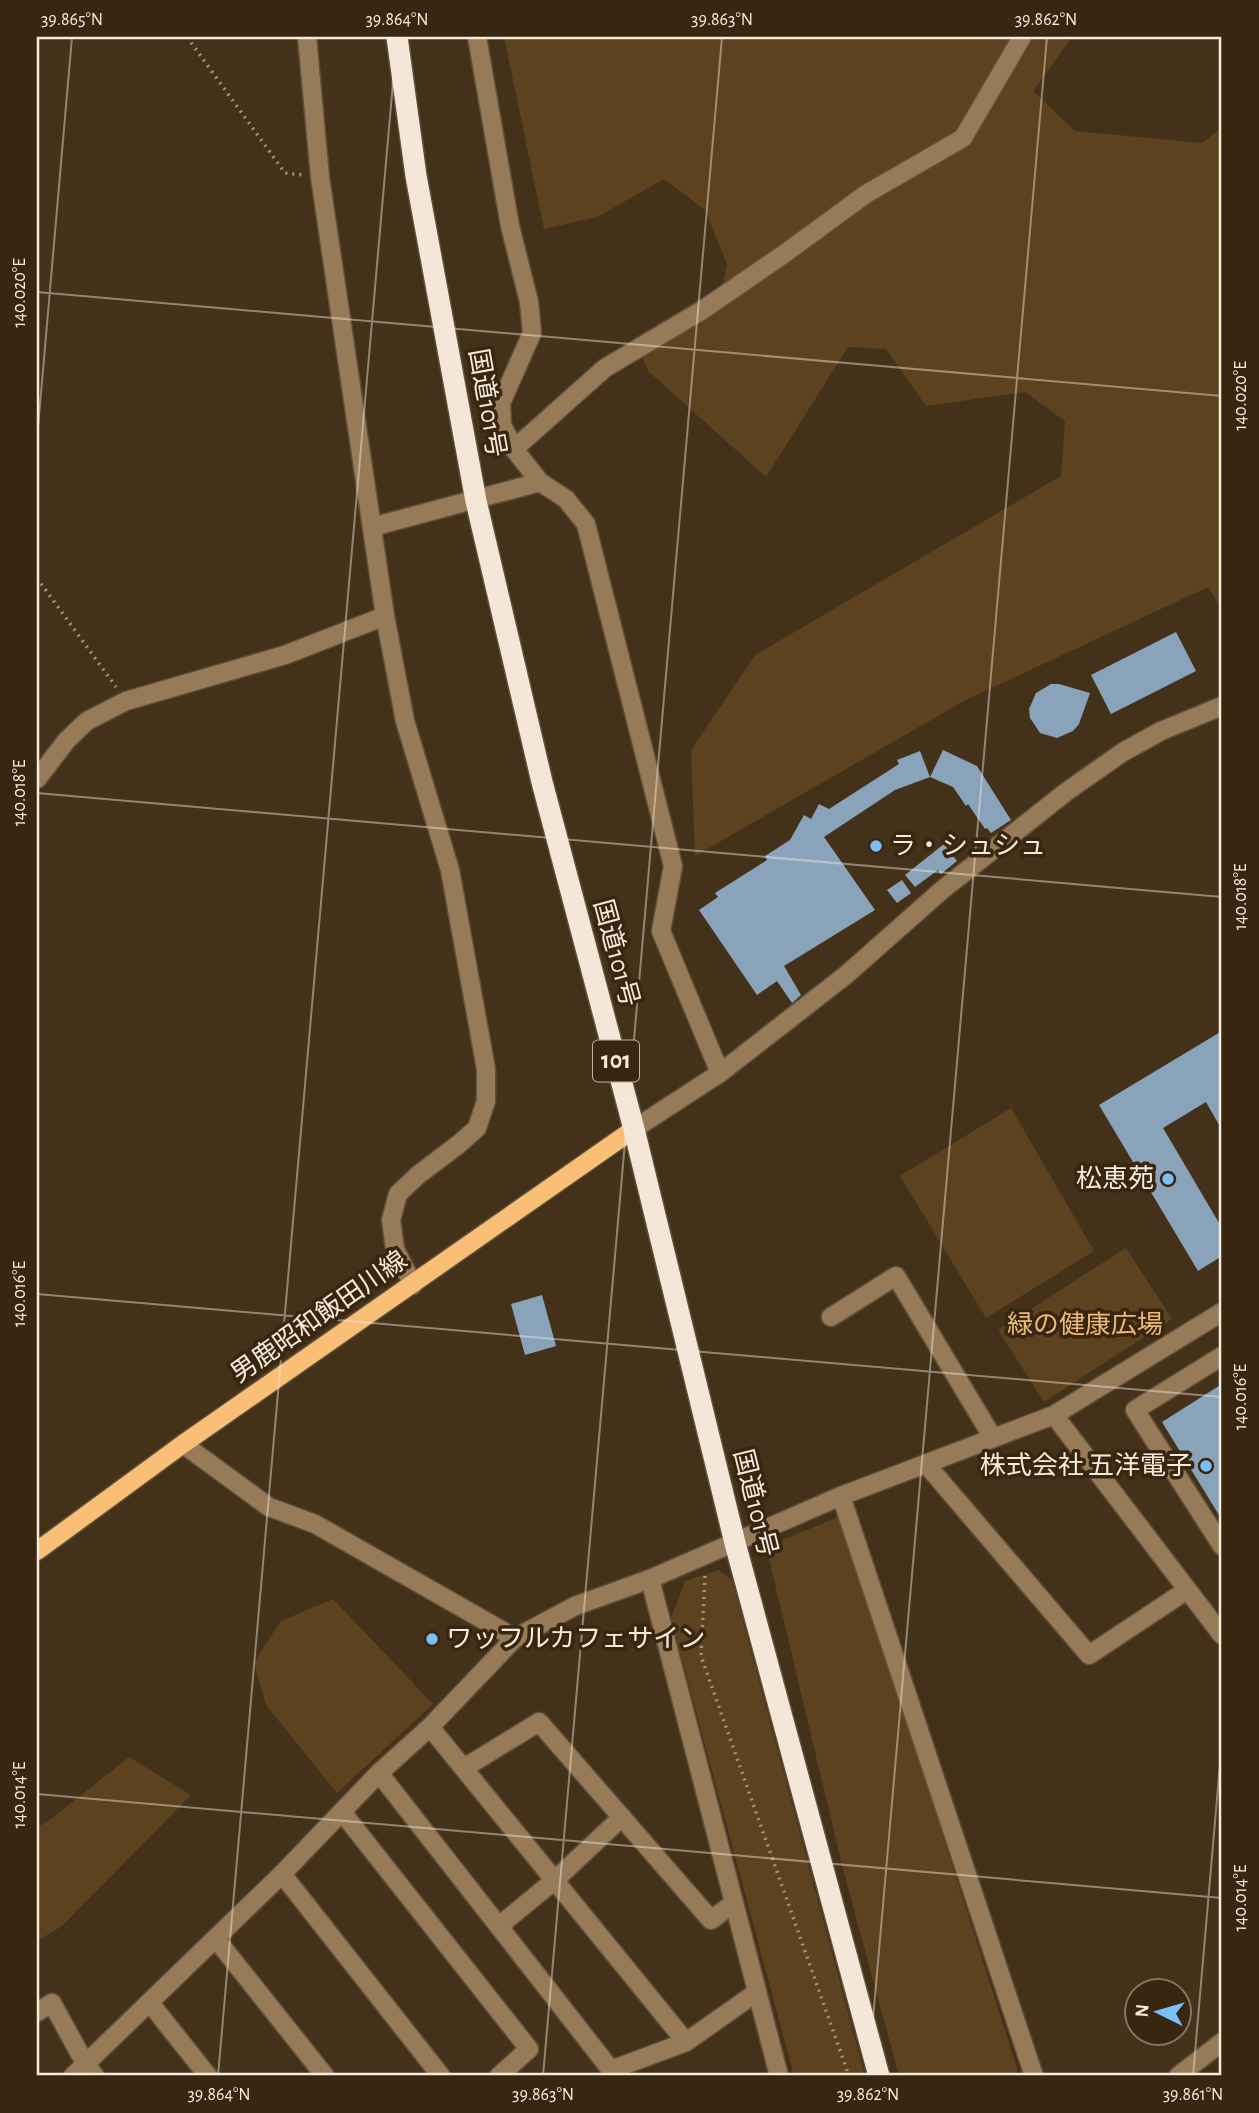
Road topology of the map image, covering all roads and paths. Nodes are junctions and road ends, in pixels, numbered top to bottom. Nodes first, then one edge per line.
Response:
1 (187, 37) edge
2 (307, 37) edge
3 (397, 37) edge
4 (477, 37) edge
5 (1022, 37) edge
6 (320, 177) junction
7 (514, 449) junction
8 (540, 482) junction
9 (476, 500) junction
10 (372, 527) junction
11 (37, 578) edge
12 (386, 616) junction
13 (126, 701) junction
14 (1222, 706) edge
15 (37, 779) edge
16 (720, 1073) junction
17 (634, 1129) junction
18 (413, 1285) junction
19 (1222, 1312) edge
20 (831, 1317) dead end
21 (1222, 1356) edge
22 (1054, 1415) junction
23 (993, 1438) junction
24 (183, 1444) junction
25 (926, 1464) junction
26 (841, 1496) junction
27 (735, 1543) junction
28 (1222, 1546) edge
29 (37, 1551) edge
30 (706, 1555) junction
31 (650, 1579) junction
32 (1187, 1590) junction
33 (1222, 1635) edge
34 (515, 1638) junction
35 (430, 1727) junction
36 (464, 1768) junction
37 (379, 1773) junction
38 (342, 1812) junction
39 (622, 1817) junction
40 (282, 1874) junction
41 (555, 1880) junction
42 (734, 1903) junction
43 (499, 1926) junction
44 (216, 1939) junction
45 (757, 1992) junction
46 (150, 2003) junction
47 (37, 2012) edge
48 (686, 2042) junction
49 (1222, 2042) edge
50 (85, 2072) edge
51 (317, 2074) edge
52 (208, 2076) edge
53 (441, 2076) edge
54 (499, 2076) edge
55 (779, 2076) edge
56 (849, 2076) edge
57 (879, 2076) edge
58 (1034, 2076) edge
59 (1178, 2076) edge

1 - 6 path
2 - 6 street
3 - 9 highway, 国道101号 / 101
4 - 7 street
5 - 7 street
6 - 10 street
7 - 8 street
8 - 9 street
8 - 16 street
9 - 10 street
9 - 17 highway, 国道101号 / 101
10 - 12 street
11 - 13 path
12 - 13 street
12 - 18 street
13 - 15 street
14 - 16 street
16 - 17 street
17 - 18 main road, 男鹿昭和飯田川線
17 - 27 highway, 国道101号 / 101
18 - 24 main road, 男鹿昭和飯田川線
19 - 22 street
20 - 23 street
21 - 28 street
22 - 23 street
22 - 32 street
23 - 25 street
24 - 29 main road, 男鹿昭和飯田川線
24 - 34 street
25 - 26 street
25 - 32 street
26 - 27 street
26 - 58 street
27 - 30 street
27 - 57 highway, 国道101号 / 101
30 - 31 street
30 - 56 path
31 - 34 street
31 - 42 street
32 - 33 street
34 - 35 street
35 - 36 street
35 - 37 street
36 - 39 street
36 - 41 street
37 - 38 street
37 - 43 street
38 - 40 street
38 - 54 street
39 - 41 street
39 - 42 street
40 - 44 street
40 - 53 street
41 - 43 street
41 - 48 street
42 - 45 street
43 - 48 street
44 - 46 street
44 - 51 street
45 - 48 street
45 - 55 street
46 - 50 street
46 - 52 street
47 - 50 street
49 - 59 street

